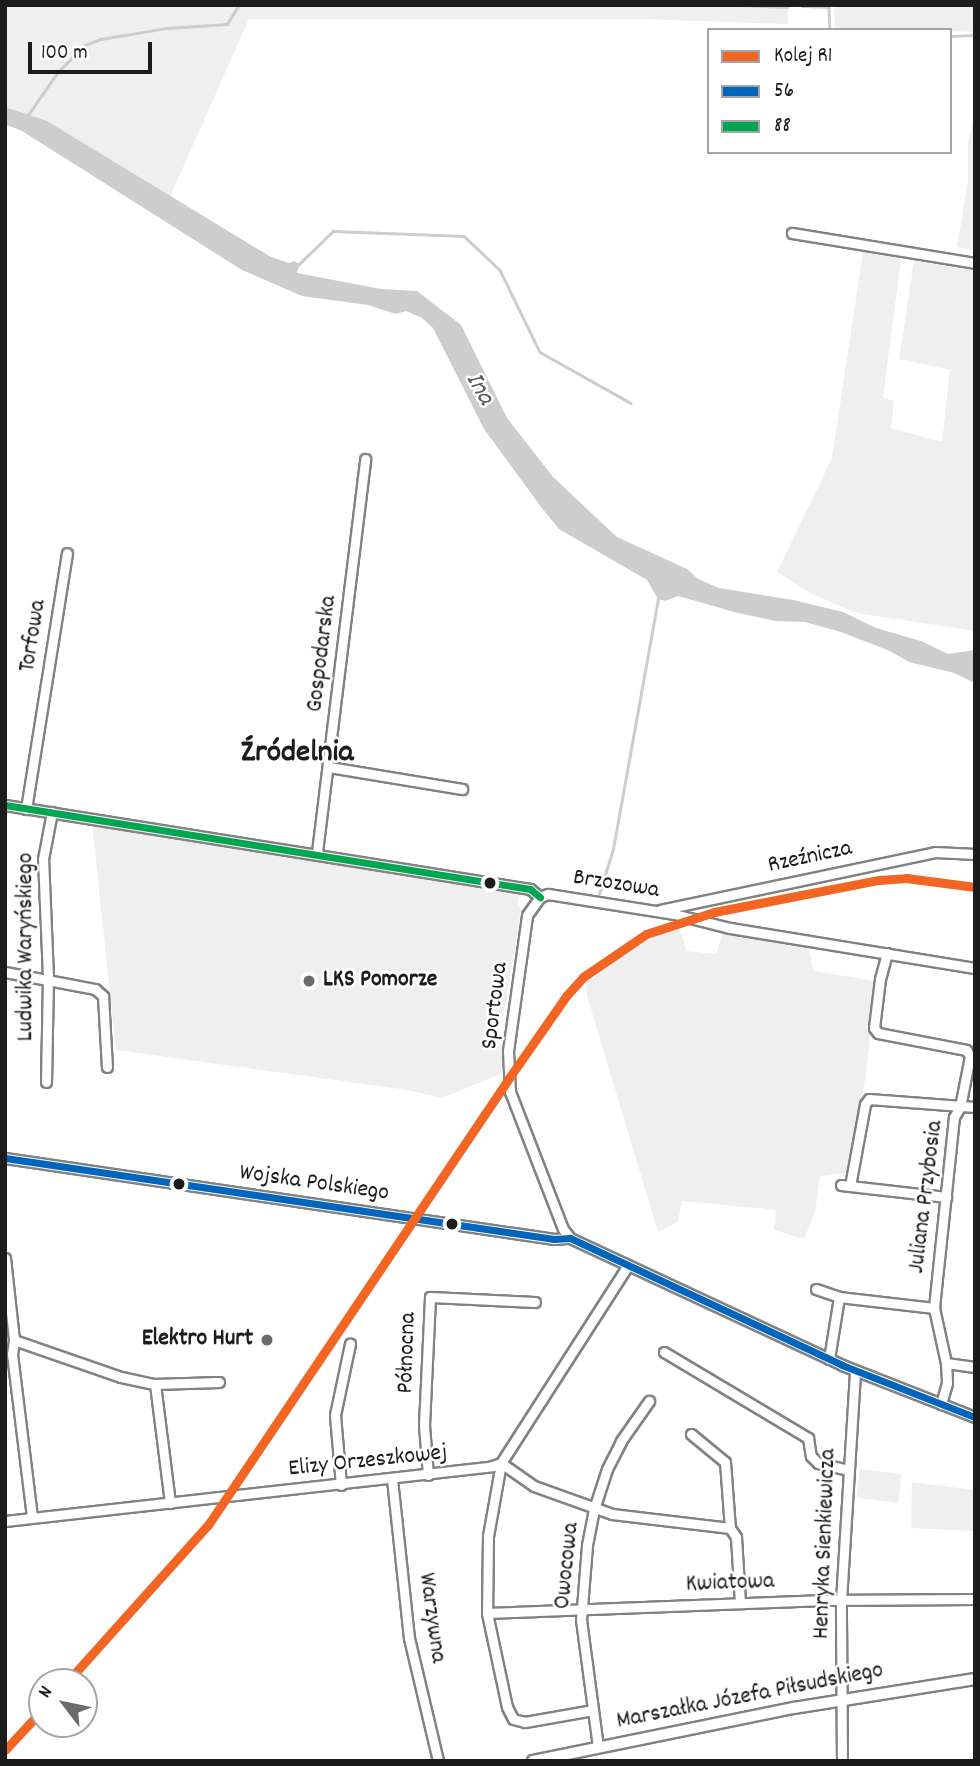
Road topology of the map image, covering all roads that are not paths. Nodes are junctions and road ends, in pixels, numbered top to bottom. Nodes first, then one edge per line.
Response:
1 (792, 233) dead end
2 (975, 263) edge
3 (365, 459) dead end
4 (67, 553) dead end
5 (330, 767) junction
6 (462, 789) dead end
7 (5, 805) edge
8 (26, 809) junction
9 (52, 812) junction
10 (317, 852) junction
11 (975, 854) edge
12 (540, 897) junction
13 (654, 911) junction
14 (887, 953) junction
15 (975, 968) edge
16 (5, 972) edge
17 (47, 977) junction
18 (107, 1067) dead end
19 (46, 1082) dead end
20 (960, 1107) junction
21 (975, 1107) edge
22 (5, 1158) edge
23 (946, 1197) junction
24 (570, 1238) junction
25 (5, 1258) edge
26 (628, 1265) junction
27 (816, 1289) dead end
28 (839, 1297) junction
29 (535, 1302) dead end
30 (934, 1308) junction
31 (15, 1340) junction
32 (350, 1344) dead end
33 (664, 1352) dead end
34 (829, 1359) junction
35 (946, 1363) junction
36 (975, 1367) edge
37 (855, 1371) junction
38 (219, 1382) dead end
39 (155, 1384) junction
40 (649, 1401) dead end
41 (941, 1404) junction
42 (975, 1417) edge
43 (691, 1434) dead end
44 (501, 1463) junction
45 (848, 1470) junction
46 (429, 1475) junction
47 (392, 1479) junction
48 (341, 1485) junction
49 (170, 1503) junction
50 (594, 1509) junction
51 (32, 1517) junction
52 (5, 1521) edge
53 (730, 1528) junction
54 (975, 1599) edge
55 (841, 1601) junction
56 (740, 1603) junction
57 (582, 1609) junction
58 (487, 1613) junction
59 (975, 1679) edge
60 (842, 1700) junction
61 (593, 1710) junction
62 (598, 1747) junction
63 (438, 1761) edge
64 (533, 1761) edge
65 (842, 1761) edge

1 - 2 street
3 - 5 street, Gospodarska
4 - 8 street, Torfowa
5 - 6 street
5 - 10 street, Gospodarska
7 - 8 street, Brzozowa
8 - 9 street, Brzozowa
9 - 10 street, Brzozowa
9 - 17 street, Ludwika Waryńskiego
10 - 12 street, Brzozowa
11 - 13 street, Rzeźnicza
12 - 13 street, Brzozowa
12 - 24 street, Sportowa
13 - 14 street, Brzozowa
14 - 15 street, Brzozowa
14 - 20 street, Juliana Przybosia
16 - 17 street
17 - 18 street
17 - 19 street, Ludwika Waryńskiego
20 - 21 street
20 - 23 street, Juliana Przybosia
20 - 23 street
22 - 24 street, Wojska Polskiego
23 - 30 street, Juliana Przybosia
24 - 26 street, Wojska Polskiego
25 - 31 street
26 - 34 street, Wojska Polskiego
26 - 44 street
27 - 28 street
28 - 30 street
28 - 34 street
29 - 46 street, Północna
30 - 35 street, Juliana Przybosia
31 - 39 street
31 - 51 street
32 - 48 street
33 - 45 street
34 - 37 street, Wojska Polskiego
35 - 36 street
35 - 41 street, Juliana Przybosia
37 - 41 street, Wojska Polskiego
37 - 45 street, Henryka Sienkiewicza
38 - 39 street
39 - 49 street
40 - 50 street, Owocowa
41 - 42 street, Wojska Polskiego
43 - 53 street
44 - 46 street, Elizy Orzeszkowej
44 - 50 street
44 - 58 street
45 - 55 street, Henryka Sienkiewicza
46 - 47 street, Elizy Orzeszkowej
47 - 48 street, Elizy Orzeszkowej
47 - 63 street, Warzywna
48 - 49 street, Elizy Orzeszkowej
49 - 51 street, Elizy Orzeszkowej
50 - 53 street
50 - 57 street, Owocowa
51 - 52 street, Elizy Orzeszkowej
53 - 56 street
54 - 55 street, Kwiatowa
55 - 56 street, Kwiatowa
55 - 60 street, Henryka Sienkiewicza
56 - 57 street, Kwiatowa
57 - 58 street, Kwiatowa
57 - 61 street, Owocowa
58 - 61 street
59 - 60 street, Marszałka Józefa Piłsudskiego
60 - 62 street, Marszałka Józefa Piłsudskiego
60 - 65 street, Henryka Sienkiewicza
61 - 62 street, Owocowa
62 - 64 street, Marszałka Józefa Piłsudskiego

